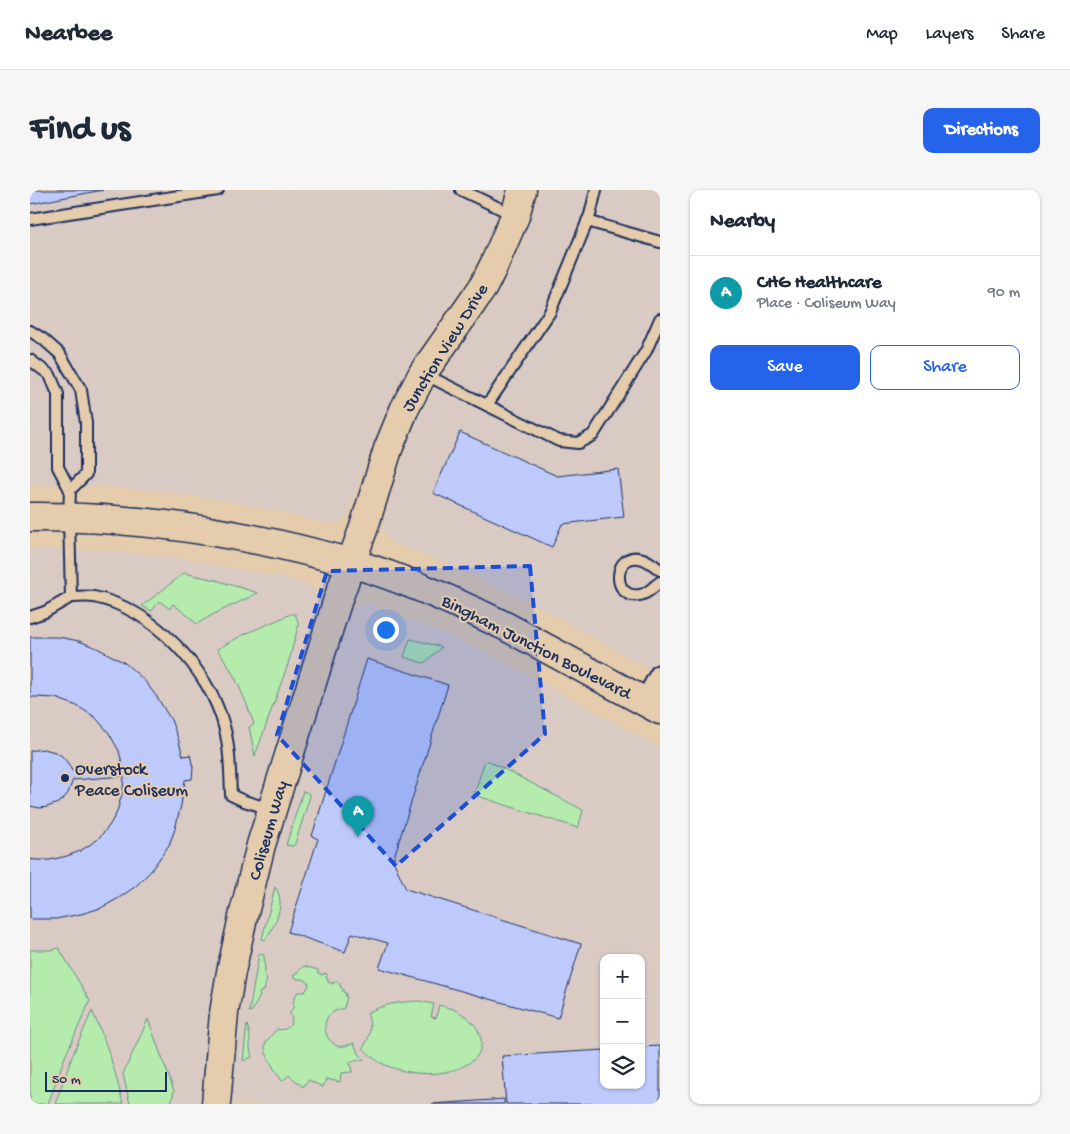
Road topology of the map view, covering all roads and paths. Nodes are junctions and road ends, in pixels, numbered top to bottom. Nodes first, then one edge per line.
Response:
1 (218, 190) edge
2 (460, 190) edge
3 (522, 190) edge
4 (596, 190) edge
5 (515, 216) junction
6 (30, 219) edge
7 (587, 221) junction
8 (660, 242) edge
9 (660, 319) edge
10 (30, 331) edge
11 (30, 360) edge
12 (423, 373) junction
13 (487, 405) junction
14 (70, 490) junction
15 (30, 517) edge
16 (69, 517) junction
17 (351, 563) junction
18 (660, 570) edge
19 (660, 582) edge
20 (71, 596) junction
21 (30, 617) edge
22 (660, 675) edge
23 (653, 706) edge
24 (272, 809) junction
25 (216, 1104) edge

1 - 6 lane
2 - 5 lane
3 - 5 street, Junction View Drive
4 - 7 lane
5 - 12 street, Junction View Drive
7 - 8 lane
7 - 13 lane
9 - 13 lane
10 - 14 lane
11 - 14 lane
12 - 13 lane
12 - 17 street, Junction View Drive
14 - 16 lane
15 - 16 street, Bingham Junction Boulevard
16 - 17 street, Bingham Junction Boulevard
16 - 20 lane
17 - 23 street, Bingham Junction Boulevard
17 - 24 street, Coliseum Way
18 - 19 lane
20 - 21 lane
20 - 24 lane
22 - 23 street
24 - 25 street, Coliseum Way

